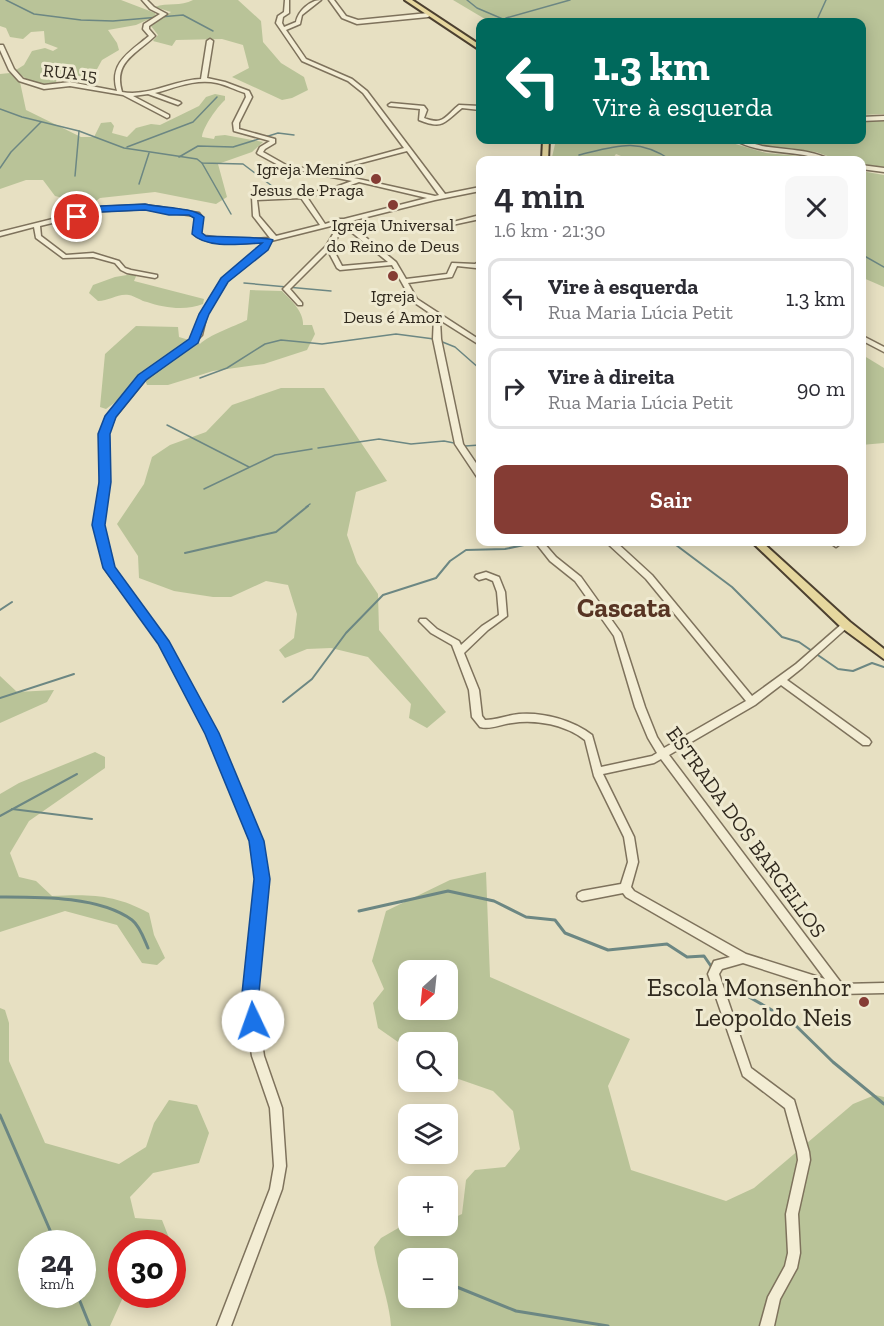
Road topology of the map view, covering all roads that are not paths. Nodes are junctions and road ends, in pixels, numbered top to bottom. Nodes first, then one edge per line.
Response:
1 (144, 0) edge
2 (287, 0) edge
3 (320, 0) edge
4 (331, 0) edge
5 (408, 0) edge
6 (428, 15) junction
7 (284, 29) junction
8 (210, 41) dead end
9 (476, 45) edge
10 (1, 46) edge
11 (204, 80) junction
12 (147, 92) junction
13 (123, 94) junction
14 (178, 103) dead end
15 (391, 105) dead end
16 (476, 108) edge
17 (167, 116) dead end
18 (884, 118) edge
19 (866, 119) edge
20 (748, 144) edge
21 (409, 149) junction
22 (817, 156) edge
23 (866, 168) edge
24 (884, 170) edge
25 (321, 173) junction
26 (358, 180) junction
27 (476, 190) edge
28 (302, 194) junction
29 (444, 196) junction
30 (435, 198) junction
31 (476, 218) edge
32 (341, 222) junction
33 (452, 223) dead end
34 (37, 225) junction
35 (323, 225) junction
36 (0, 234) edge
37 (271, 239) junction
38 (329, 247) junction
39 (394, 263) junction
40 (476, 266) edge
41 (156, 276) dead end
42 (404, 281) junction
43 (300, 304) dead end
44 (437, 317) junction
45 (476, 340) edge
46 (866, 340) edge
47 (884, 350) edge
48 (476, 468) edge
49 (542, 546) edge
50 (615, 546) edge
51 (761, 546) edge
52 (479, 577) dead end
53 (423, 621) dead end
54 (846, 625) junction
55 (460, 651) junction
56 (884, 656) edge
57 (781, 680) junction
58 (752, 702) junction
59 (866, 742) dead end
60 (662, 753) junction
61 (598, 771) junction
62 (625, 888) junction
63 (582, 896) dead end
64 (743, 958) junction
65 (884, 988) edge
66 (839, 989) junction
67 (224, 1326) edge
68 (767, 1326) edge

1 - 13 street
2 - 7 street
3 - 7 street
4 - 6 street
5 - 6 main road
6 - 9 main road
7 - 21 street
8 - 11 street
10 - 13 street, RUA 15
11 - 12 street
11 - 25 street
12 - 13 street
12 - 14 street
13 - 17 street
15 - 16 street
18 - 19 street
20 - 22 street
21 - 25 street
21 - 29 street
23 - 24 street
25 - 26 street
26 - 28 street
26 - 30 street
27 - 29 street
28 - 35 street
28 - 37 street
29 - 30 street
30 - 32 street
31 - 33 street
32 - 35 street
32 - 38 street
32 - 39 street
34 - 36 street
34 - 37 street
34 - 41 street
35 - 37 street
37 - 67 street
38 - 39 street
38 - 43 street
39 - 42 street
40 - 42 street
42 - 44 street
44 - 45 street
44 - 48 street
46 - 47 street
49 - 60 street, ESTRADA DOS BARCELLOS
50 - 58 street
51 - 54 main road
52 - 55 street
53 - 55 street
54 - 56 main road
54 - 57 street
55 - 61 street
57 - 58 street
57 - 59 street
58 - 60 street
60 - 61 street
60 - 66 street, ESTRADA DOS BARCELLOS
61 - 62 street
62 - 63 street
62 - 64 street
64 - 66 street
64 - 68 street
65 - 66 street

